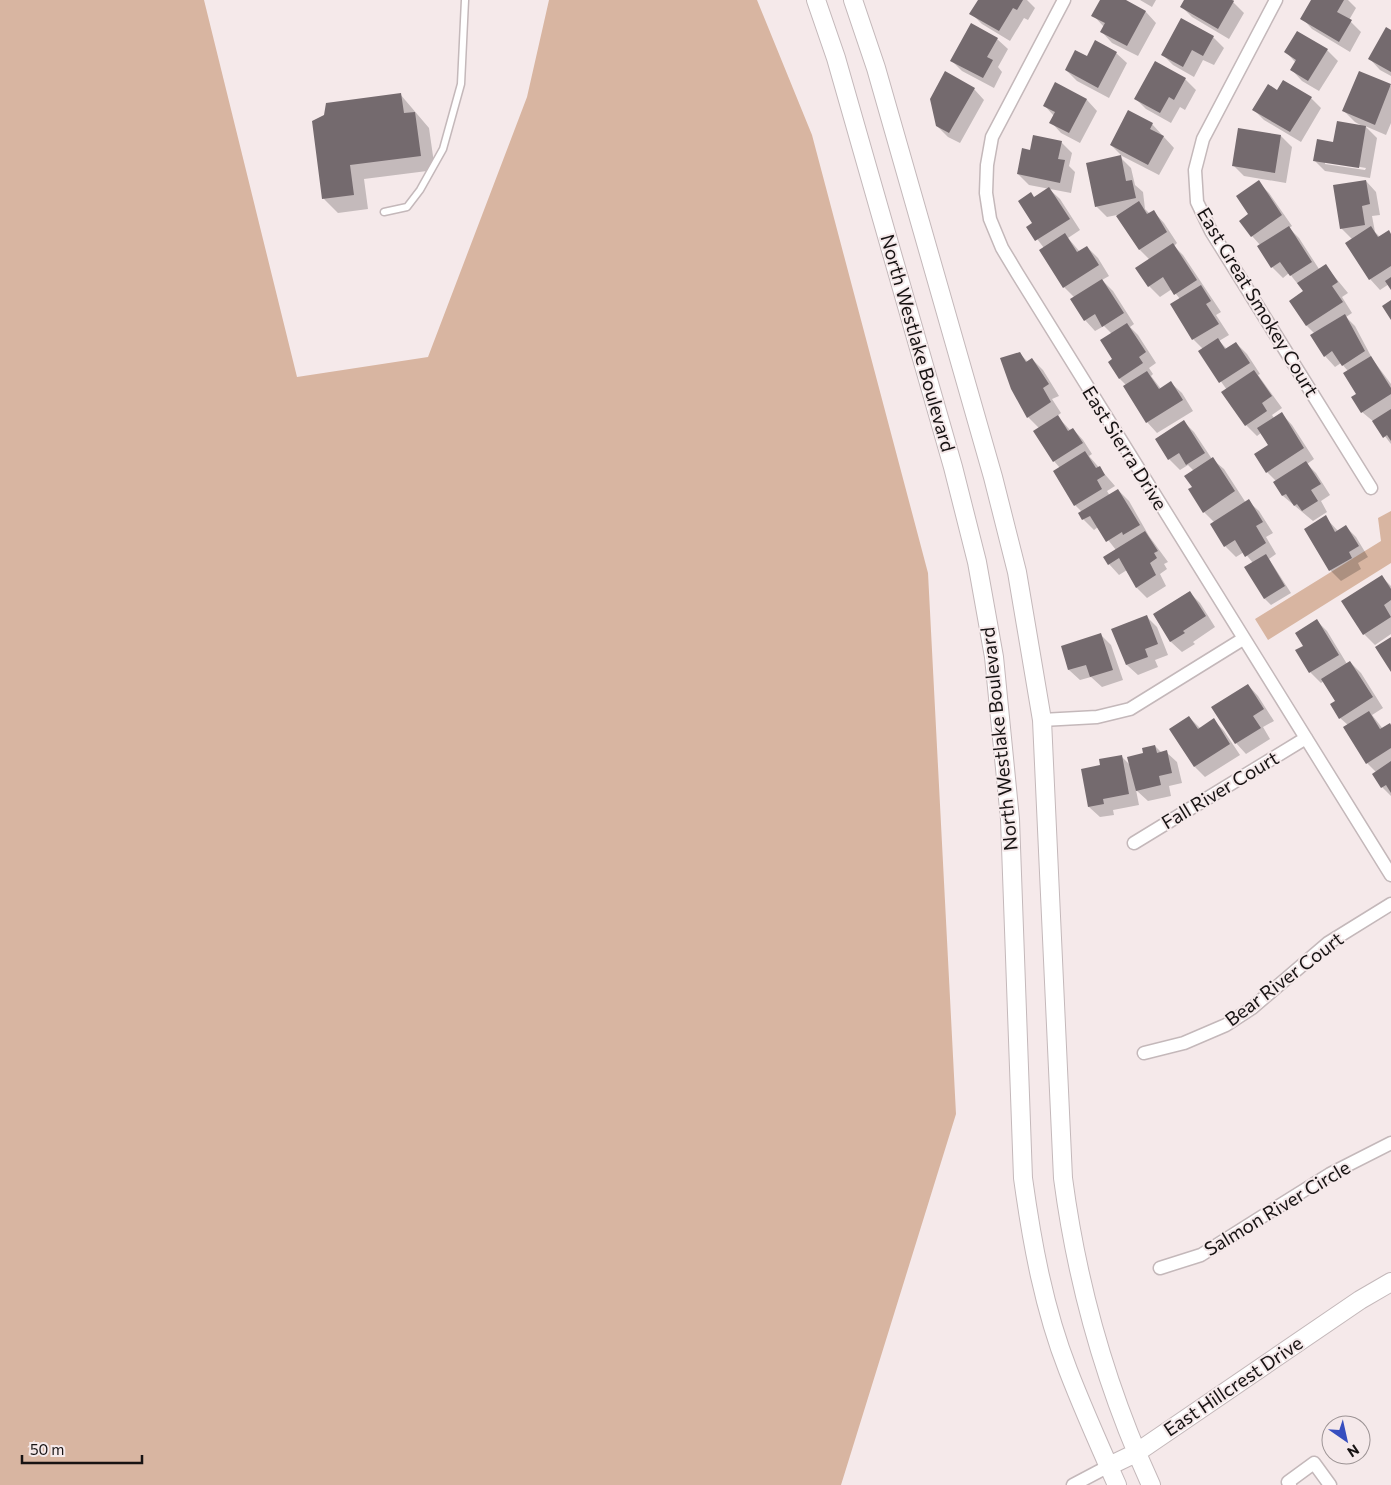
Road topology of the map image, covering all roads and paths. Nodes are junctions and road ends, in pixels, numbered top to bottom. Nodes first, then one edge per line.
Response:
1 (465, 0) edge
2 (816, 0) edge
3 (853, 0) edge
4 (1064, 0) edge
5 (1276, 0) edge
6 (384, 212) dead end
7 (1371, 488) dead end
8 (1243, 639) junction
9 (1042, 720) junction
10 (1306, 738) junction
11 (1134, 842) dead end
12 (1391, 875) edge
13 (1391, 904) edge
14 (1144, 1053) dead end
15 (1391, 1143) edge
16 (1160, 1268) dead end
17 (1391, 1282) edge
18 (1136, 1453) junction
19 (1109, 1466) junction
20 (1073, 1485) edge
21 (1118, 1485) edge
22 (1151, 1485) edge
23 (1290, 1485) edge
24 (1330, 1485) edge

1 - 6 lane
2 - 19 main road, North Westlake Boulevard
3 - 9 main road, North Westlake Boulevard
4 - 8 street, East Sierra Drive
5 - 7 street, East Great Smokey Court
8 - 9 street
8 - 10 street, East Sierra Drive
9 - 18 main road, North Westlake Boulevard
10 - 11 street, Fall River Court
10 - 12 street, East Sierra Drive
13 - 14 street, Bear River Court
15 - 16 street, Salmon River Circle
17 - 18 main road, East Hillcrest Drive
18 - 19 main road, East Hillcrest Drive
18 - 22 main road, North Westlake Boulevard
19 - 20 street, East Hillcrest Drive
19 - 21 main road, North Westlake Boulevard
23 - 24 street

